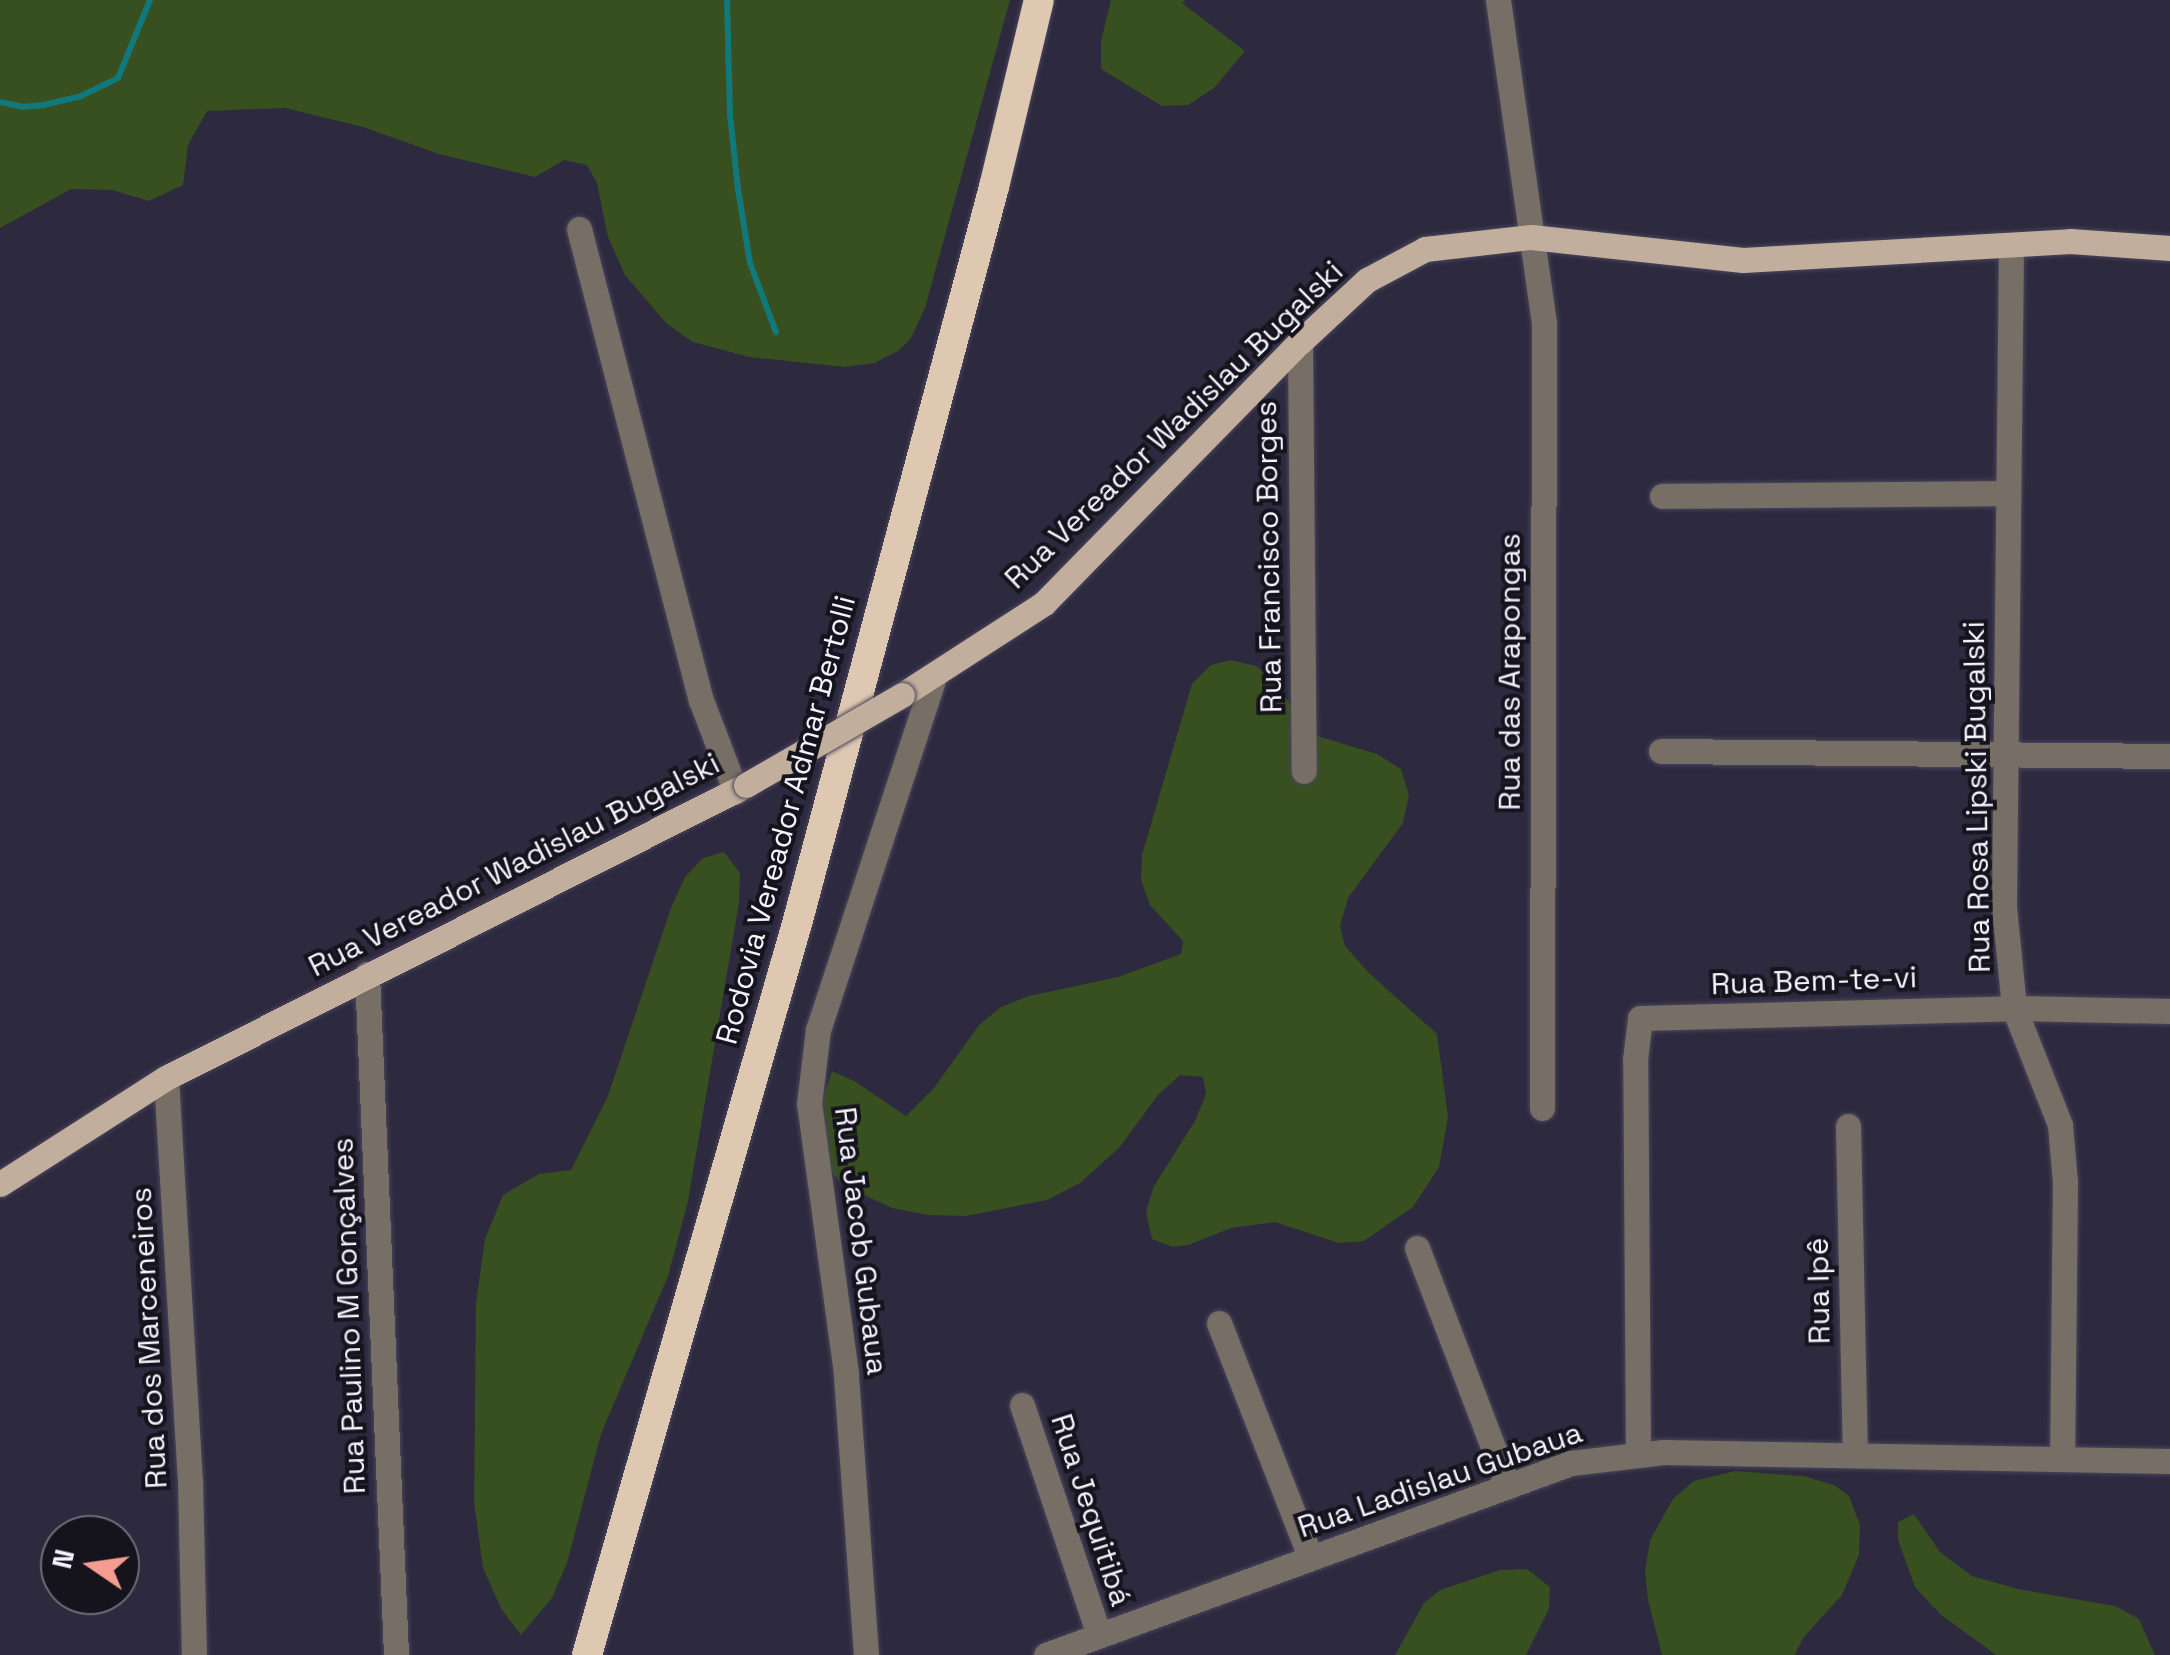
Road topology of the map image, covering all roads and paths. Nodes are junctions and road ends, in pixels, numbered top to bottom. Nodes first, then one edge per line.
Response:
1 (1039, 0) edge
2 (1498, 0) edge
3 (578, 228) dead end
4 (1532, 238) junction
5 (2011, 246) junction
6 (2170, 248) edge
7 (1300, 342) junction
8 (2007, 493) junction
9 (1662, 496) dead end
10 (936, 675) junction
11 (1661, 751) dead end
12 (2170, 756) edge
13 (2006, 757) junction
14 (1304, 771) dead end
15 (741, 788) junction
16 (367, 974) junction
17 (2014, 1008) junction
18 (2170, 1011) edge
19 (166, 1078) junction
20 (1542, 1108) dead end
21 (1848, 1126) dead end
22 (0, 1184) edge
23 (1417, 1248) dead end
24 (1219, 1323) dead end
25 (1022, 1405) dead end
26 (1638, 1454) junction
27 (1855, 1454) junction
28 (2062, 1459) junction
29 (2170, 1461) edge
30 (1508, 1486) junction
31 (1310, 1558) junction
32 (1098, 1635) junction
33 (194, 1655) edge
34 (396, 1655) edge
35 (587, 1655) edge
36 (866, 1655) edge
37 (1046, 1655) edge

1 - 35 highway, Rodovia Vereador Admar Bertolli
2 - 4 street, Rua das Arapongas
3 - 15 street
4 - 5 main road, Rua Vereador Wadislau Bugalski
4 - 7 main road, Rua Vereador Wadislau Bugalski
4 - 20 street, Rua das Arapongas
5 - 6 main road, Rua Vereador Wadislau Bugalski
5 - 8 street, Rua Rosa Lipski Bugalski
7 - 10 main road, Rua Vereador Wadislau Bugalski
7 - 14 street, Rua Francisco Borges
8 - 9 street
8 - 13 street, Rua Rosa Lipski Bugalski
10 - 15 main road, Rua Vereador Wadislau Bugalski, bridge
10 - 36 street, Rua Jacob Gubaua
11 - 13 street
12 - 13 street
13 - 17 street, Rua Rosa Lipski Bugalski
15 - 16 main road, Rua Vereador Wadislau Bugalski
16 - 19 main road, Rua Vereador Wadislau Bugalski
16 - 34 street, Rua Paulino M Gonçalves
17 - 18 street, Rua Bem-te-vi
17 - 26 street, Rua Bem-te-vi
17 - 28 street, Rua Rosa Lipski Bugalski
19 - 22 main road, Rua Vereador Wadislau Bugalski
19 - 33 street, Rua dos Marceneiros
21 - 27 street, Rua Ipê
23 - 30 street
24 - 31 street
25 - 32 street, Rua Jequitibá
26 - 27 street, Rua Ladislau Gubaua
26 - 30 street, Rua Ladislau Gubaua
27 - 28 street, Rua Ladislau Gubaua
28 - 29 street, Rua Ladislau Gubaua
30 - 31 street, Rua Ladislau Gubaua
31 - 32 street, Rua Ladislau Gubaua
32 - 37 street, Rua Ladislau Gubaua

